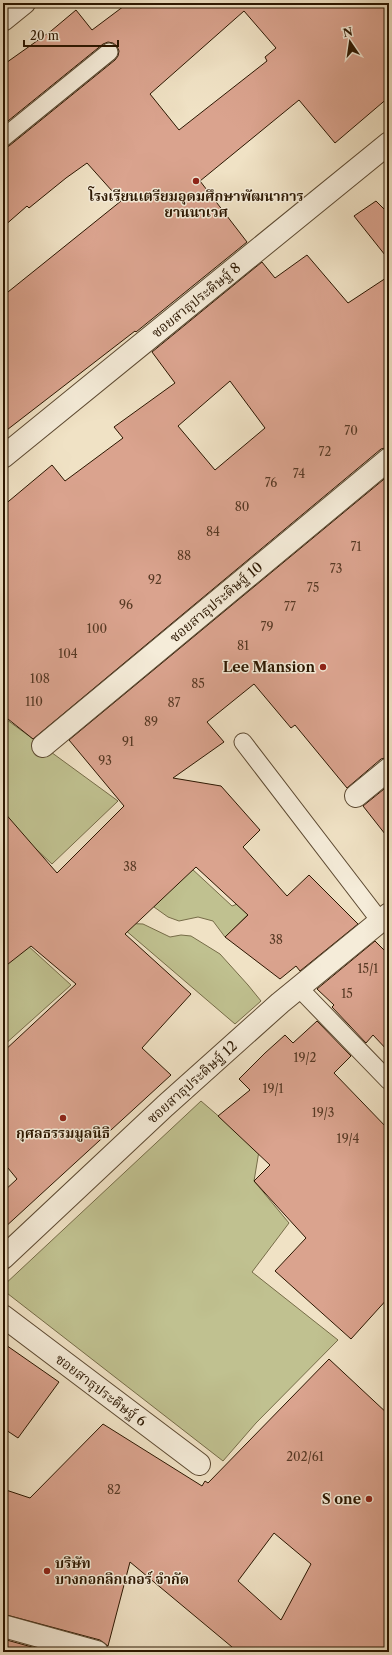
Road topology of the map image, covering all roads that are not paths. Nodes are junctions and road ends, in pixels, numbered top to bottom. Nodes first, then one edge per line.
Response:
1 (24, 3) edge
2 (3, 20) edge
3 (109, 52) dead end
4 (3, 138) edge
5 (389, 143) edge
6 (3, 456) edge
7 (389, 459) edge
8 (243, 742) dead end
9 (43, 746) dead end
10 (389, 769) edge
11 (356, 796) dead end
12 (385, 918) edge
13 (298, 987) junction
14 (389, 1081) edge
15 (3, 1258) edge
16 (3, 1316) edge
17 (199, 1464) dead end
18 (3, 1626) edge
19 (60, 1647) edge
20 (97, 1652) edge

1 - 2 street
3 - 4 lane
5 - 6 street, ซอยสาธุประดิษฐ์ 8
7 - 9 street, ซอยสาธุประดิษฐ์ 10
8 - 12 lane
10 - 11 street
12 - 13 street, ซอยสาธุประดิษฐ์ 12
13 - 14 lane
13 - 15 street, ซอยสาธุประดิษฐ์ 12
16 - 17 street, ซอยสาธุประดิษฐ์ 6
18 - 19 street
19 - 20 street

